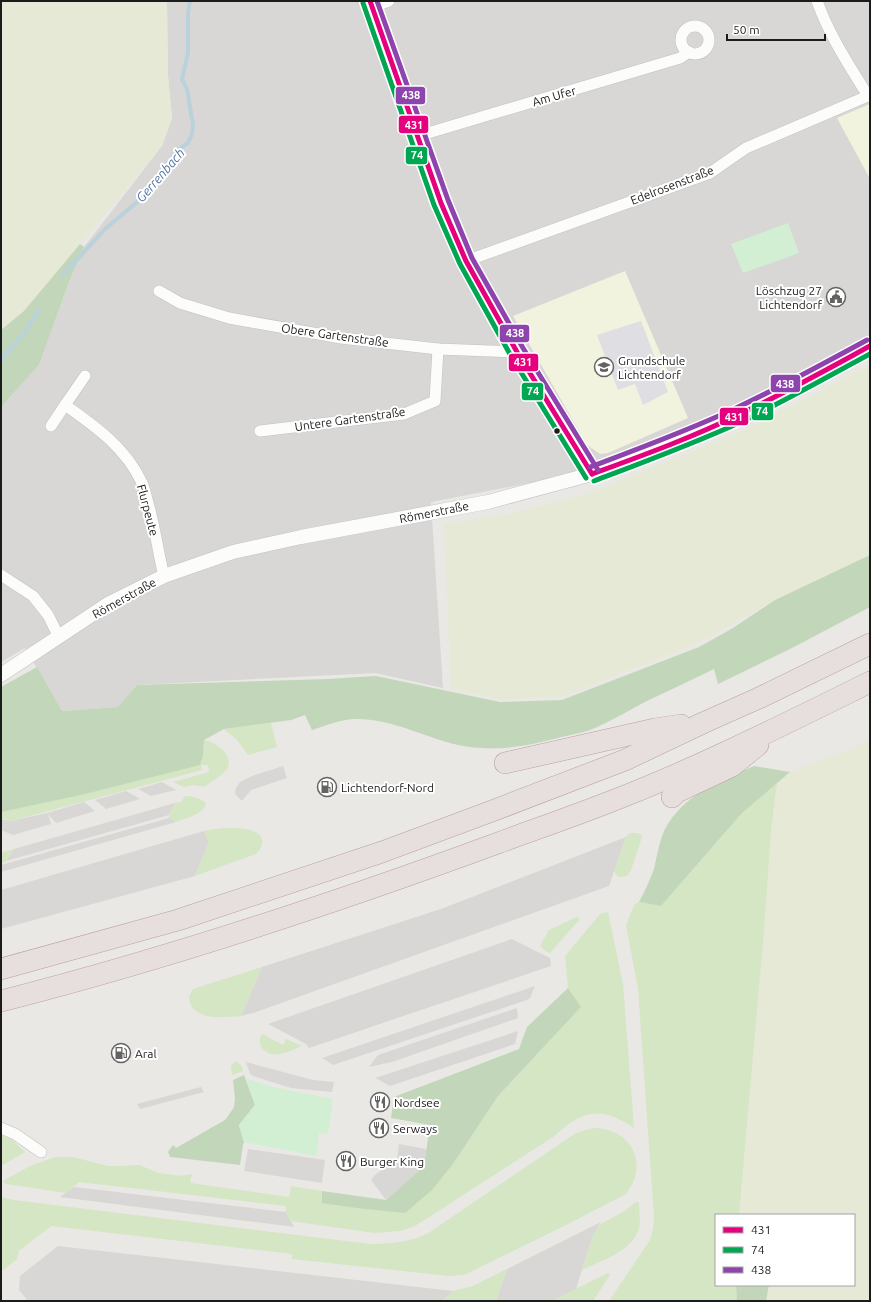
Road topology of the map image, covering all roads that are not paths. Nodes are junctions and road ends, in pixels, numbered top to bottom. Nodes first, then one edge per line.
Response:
1 (389, 1) edge
2 (817, 1) edge
3 (371, 4) edge
4 (688, 52) dead end
5 (869, 96) edge
6 (418, 136) junction
7 (466, 261) junction
8 (159, 291) dead end
9 (870, 346) edge
10 (438, 349) junction
11 (517, 352) junction
12 (85, 376) dead end
13 (65, 405) junction
14 (51, 426) dead end
15 (260, 431) dead end
16 (592, 474) junction
17 (1, 575) edge
18 (164, 576) junction
19 (59, 637) junction
20 (870, 644) edge
21 (1, 675) edge
22 (870, 682) edge
23 (705, 722) junction
24 (785, 724) junction
25 (505, 763) dead end
26 (672, 797) dead end
27 (1, 969) edge
28 (1, 1001) edge
29 (1, 1128) edge
30 (41, 1152) dead end

1 - 3 street
2 - 5 street
3 - 6 street
4 - 6 street, Am Ufer
5 - 7 street, Edelrosenstraße
6 - 7 street
7 - 11 street
8 - 10 street, Obere Gartenstraße
9 - 16 street, Römerstraße
10 - 11 street, Obere Gartenstraße
10 - 15 street, Untere Gartenstraße
11 - 16 street
12 - 13 street
13 - 14 street
13 - 18 street, Flurpeute
16 - 18 street, Römerstraße
17 - 19 street
18 - 19 street, Römerstraße
19 - 21 street, Römerstraße
20 - 23 highway
22 - 24 highway
23 - 25 highway
23 - 27 highway
24 - 26 highway
24 - 28 highway
29 - 30 street

